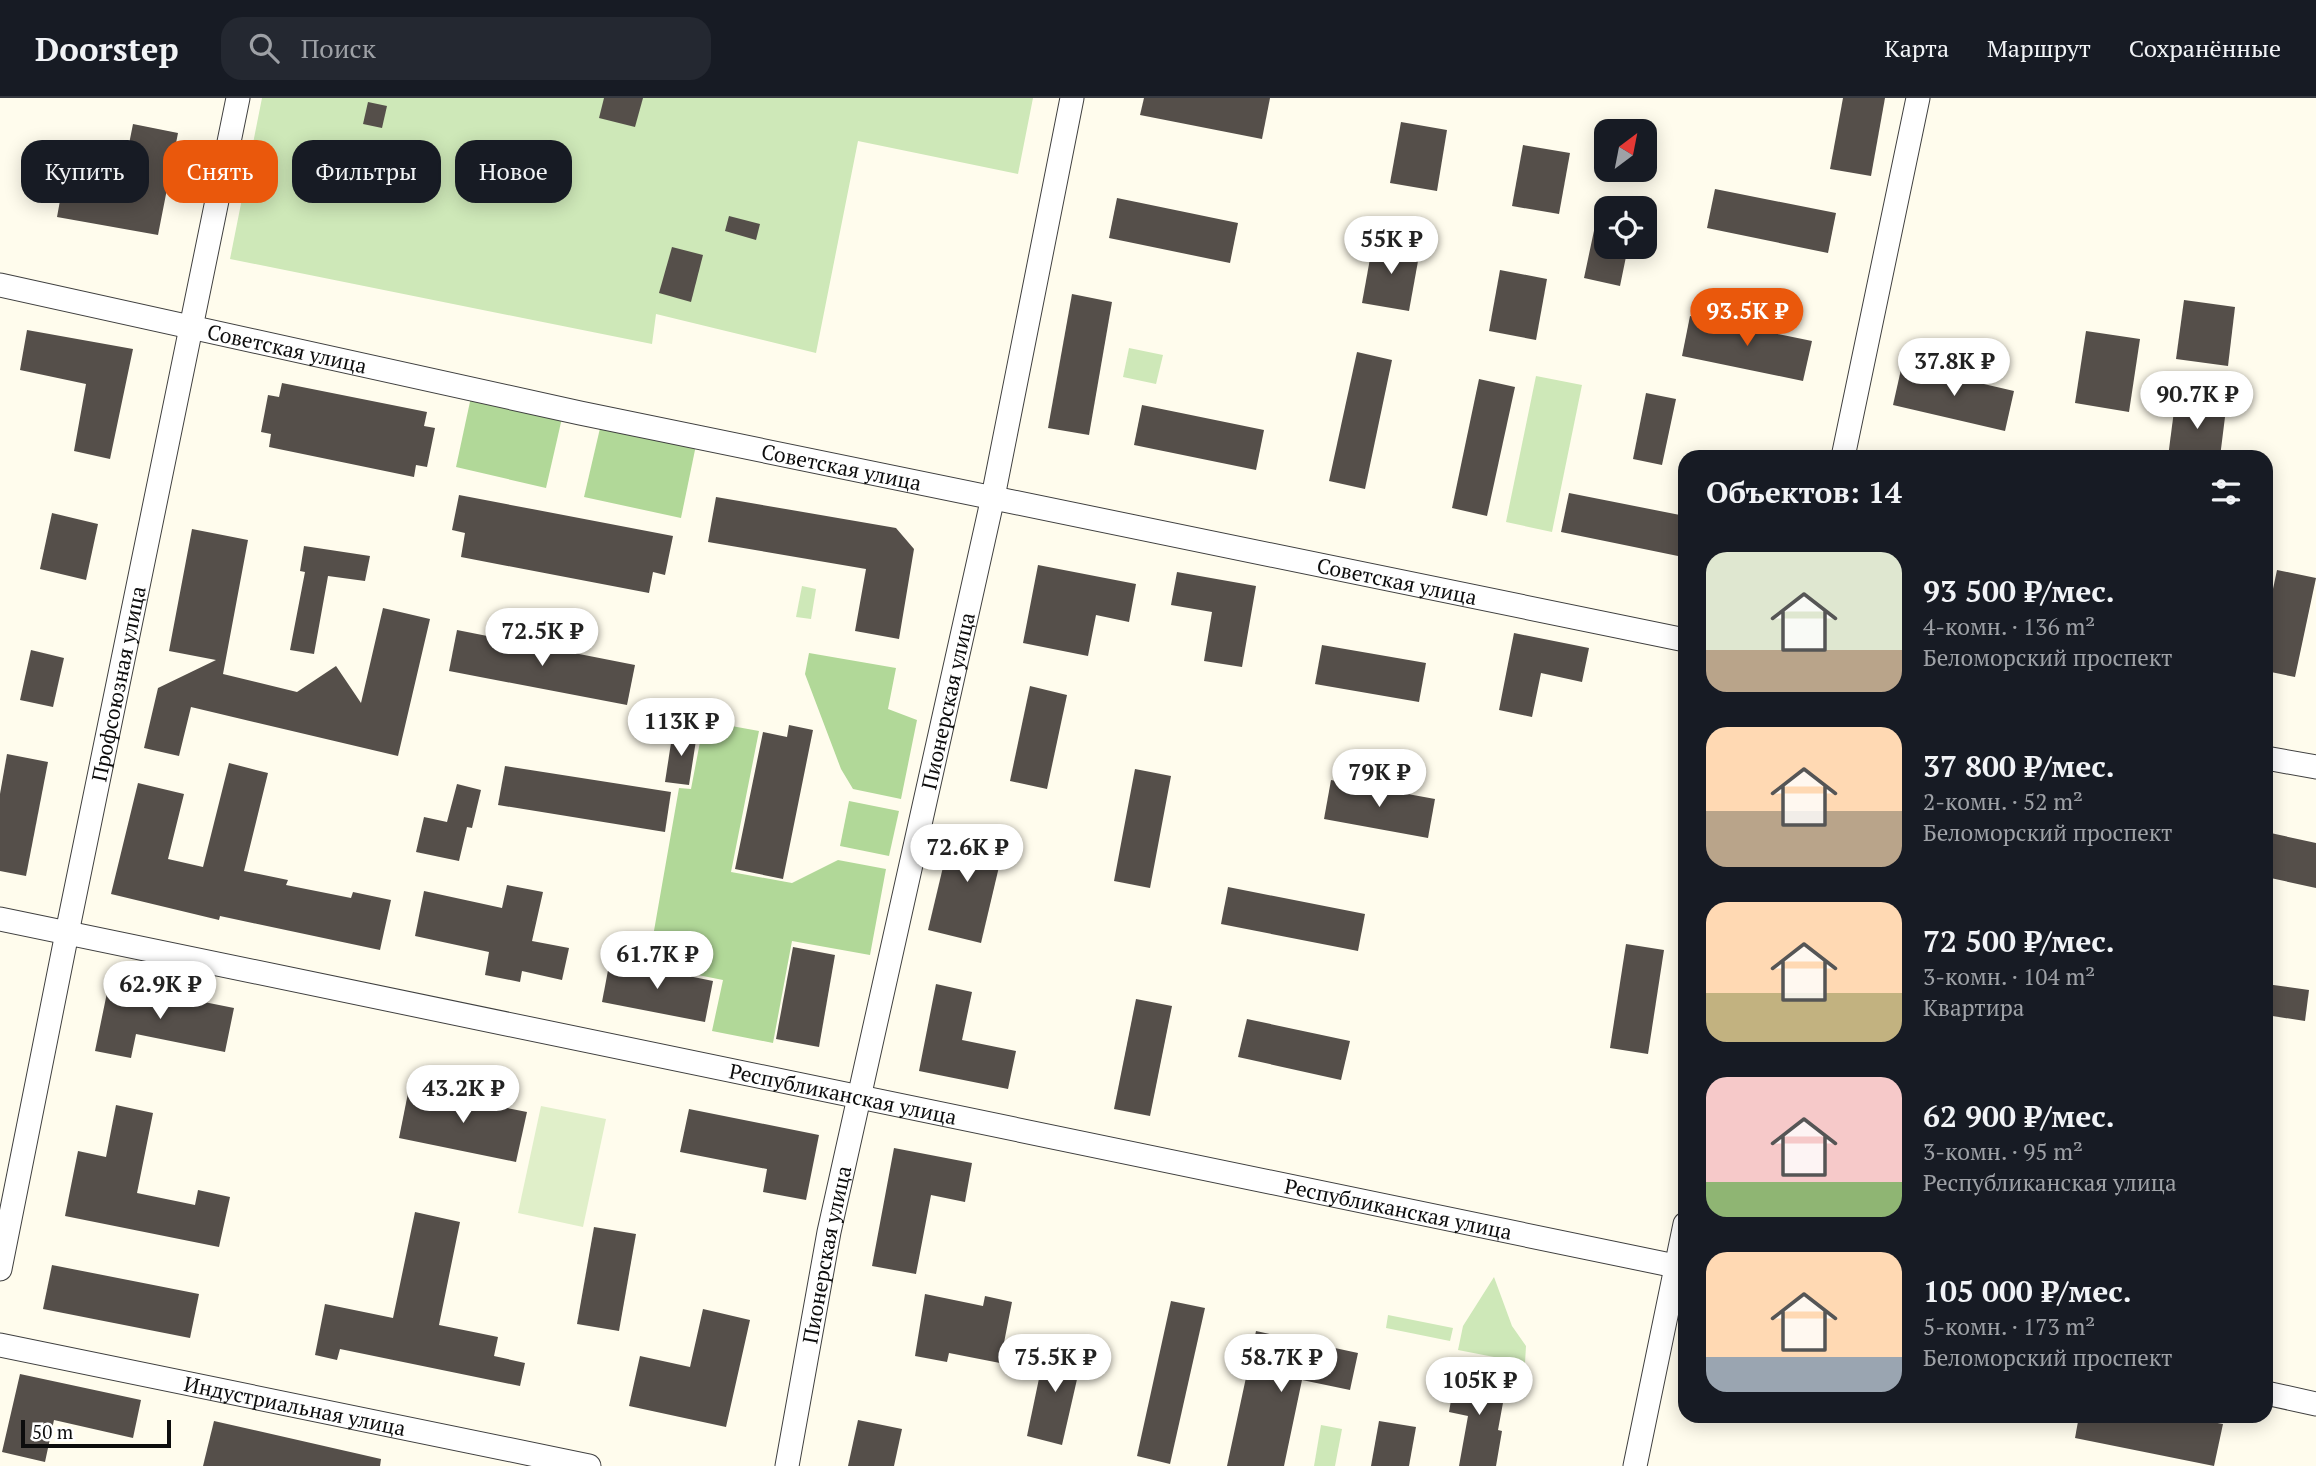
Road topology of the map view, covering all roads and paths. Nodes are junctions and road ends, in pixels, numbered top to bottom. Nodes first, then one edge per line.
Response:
1 (238, 98) edge
2 (1072, 98) edge
3 (1918, 98) edge
4 (0, 285) edge
5 (190, 326) junction
6 (1844, 450) edge
7 (993, 497) junction
8 (1678, 639) edge
9 (2273, 759) edge
10 (2316, 767) edge
11 (0, 919) edge
12 (66, 933) junction
13 (859, 1096) junction
14 (1678, 1266) edge
15 (0, 1269) edge
16 (1678, 1280) edge
17 (0, 1345) edge
18 (2273, 1395) edge
19 (2316, 1404) edge
20 (589, 1466) edge
21 (787, 1466) edge
22 (1635, 1466) edge

1 - 5 street, Профсоюзная улица
2 - 7 street, Пионерская улица
3 - 6 street
4 - 5 street, Советская улица
5 - 7 street, Советская улица
5 - 12 street, Профсоюзная улица
7 - 8 street, Советская улица
7 - 13 street, Пионерская улица
9 - 10 street
11 - 12 street, Республиканская улица
12 - 13 street, Республиканская улица
12 - 15 street, Профсоюзная улица
13 - 14 street, Республиканская улица
13 - 21 street, Пионерская улица
16 - 22 street
17 - 20 street, Индустриальная улица
18 - 19 street

